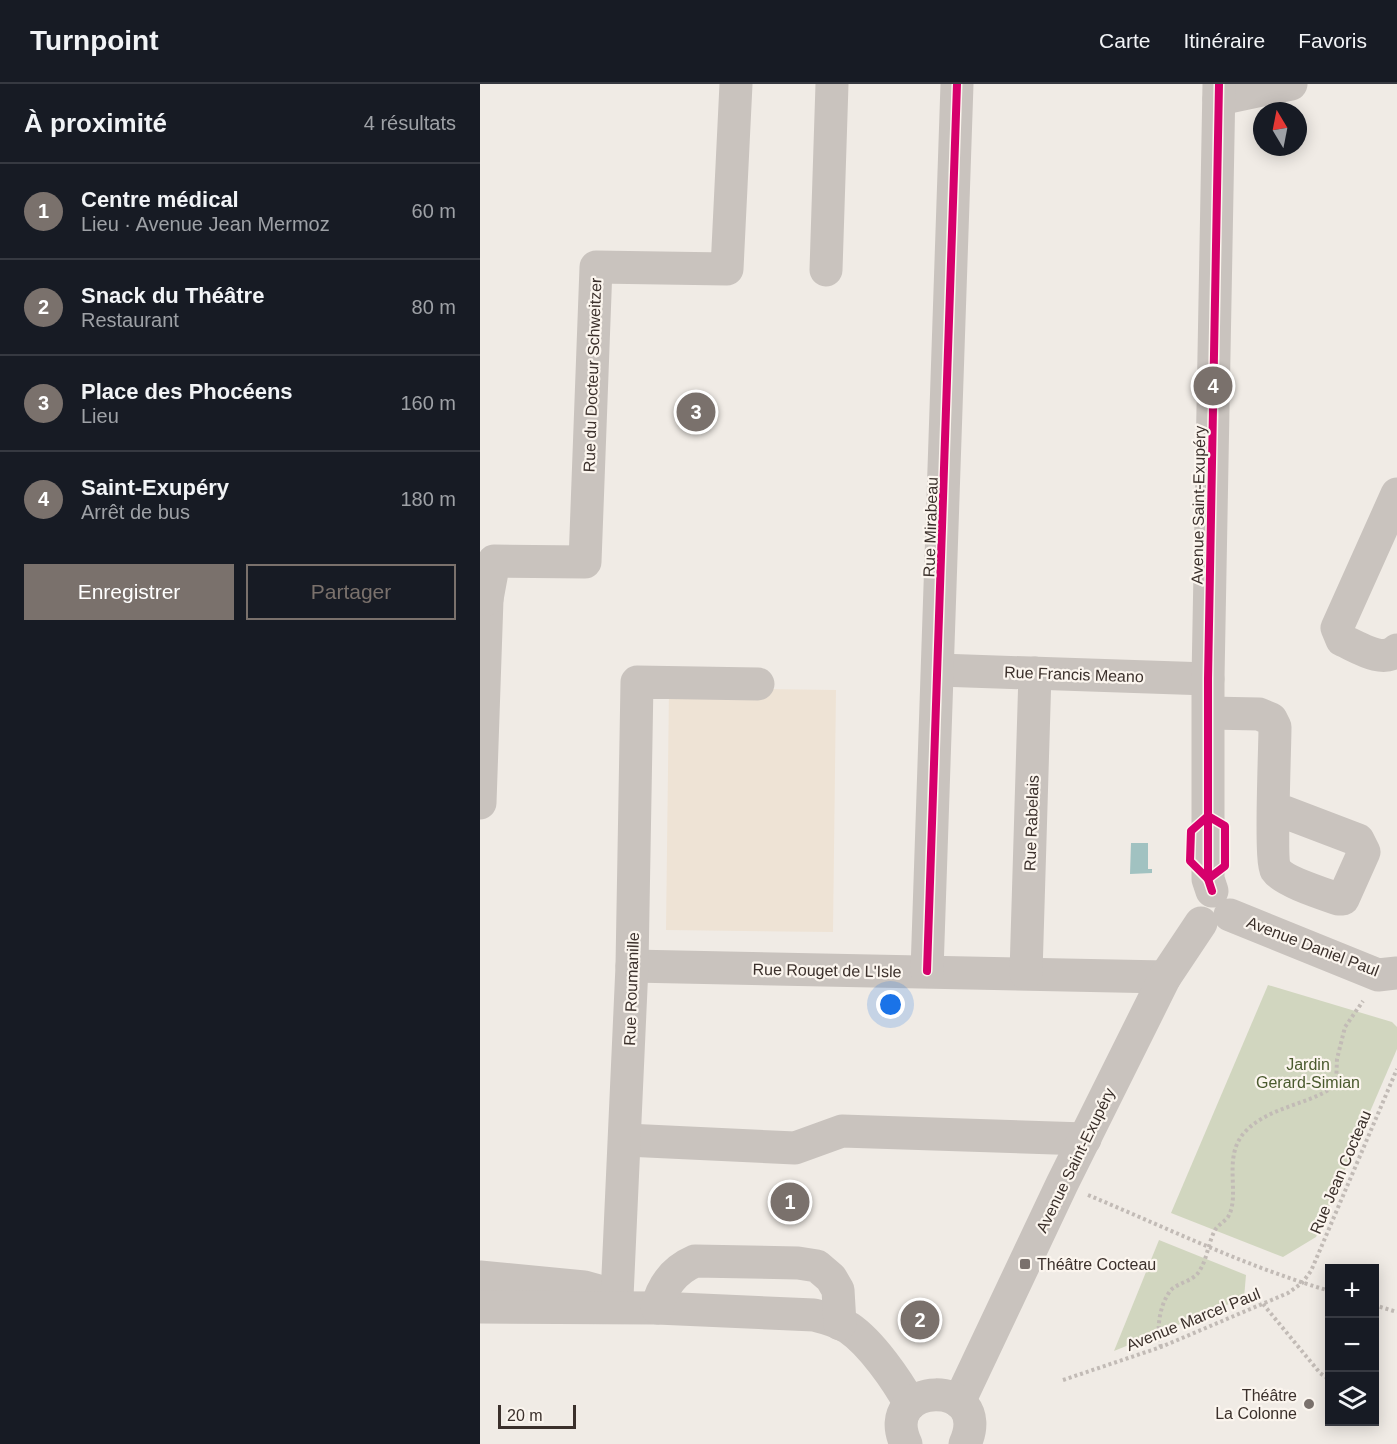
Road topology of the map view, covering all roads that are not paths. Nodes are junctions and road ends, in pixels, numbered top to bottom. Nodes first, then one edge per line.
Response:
1 (736, 84) edge
2 (832, 84) edge
3 (957, 84) edge
4 (1291, 84) edge
5 (1219, 91) edge
6 (826, 270) dead end
7 (1397, 494) edge
8 (484, 599) edge
9 (1397, 650) edge
10 (939, 670) junction
11 (1035, 673) junction
12 (1208, 679) junction
13 (758, 684) dead end
14 (1209, 713) junction
15 (480, 803) edge
16 (1274, 808) dead end
17 (1214, 909) junction
18 (632, 966) junction
19 (927, 971) junction
20 (1026, 973) junction
21 (1165, 976) junction
22 (1391, 977) edge
23 (1085, 1139) junction
24 (626, 1140) junction
25 (480, 1277) edge
26 (617, 1297) junction
27 (480, 1307) edge
28 (657, 1308) junction
29 (840, 1324) junction
30 (959, 1402) junction
31 (910, 1404) junction
32 (906, 1444) edge
33 (965, 1444) edge

1 - 8 street, Rue du Docteur Schweitzer
2 - 6 street
3 - 10 street, Rue Mirabeau
4 - 5 street
5 - 12 street, Avenue Saint-Exupéry
7 - 9 street
8 - 15 street
10 - 11 street, Rue Francis Meano
10 - 19 street, Rue Mirabeau
11 - 12 street, Rue Francis Meano
11 - 20 street, Rue Rabelais
12 - 14 street, Avenue Saint-Exupéry
13 - 18 street, Rue Roumanille
14 - 16 street
14 - 17 street, Avenue Saint-Exupéry
17 - 21 street, Avenue Saint-Exupéry
17 - 22 street, Avenue Daniel Paul
18 - 19 street, Rue Rouget de L'Isle
18 - 24 street, Rue Roumanille
19 - 20 street, Rue Rouget de L'Isle
20 - 21 street, Rue Rouget de L'Isle
21 - 23 street, Avenue Saint-Exupéry
23 - 24 street
23 - 30 street, Avenue Saint-Exupéry
24 - 26 street, Rue Roumanille
25 - 26 street
26 - 28 street
27 - 28 street
28 - 29 street
28 - 29 street
29 - 31 street
30 - 31 street
30 - 33 street
31 - 32 street

